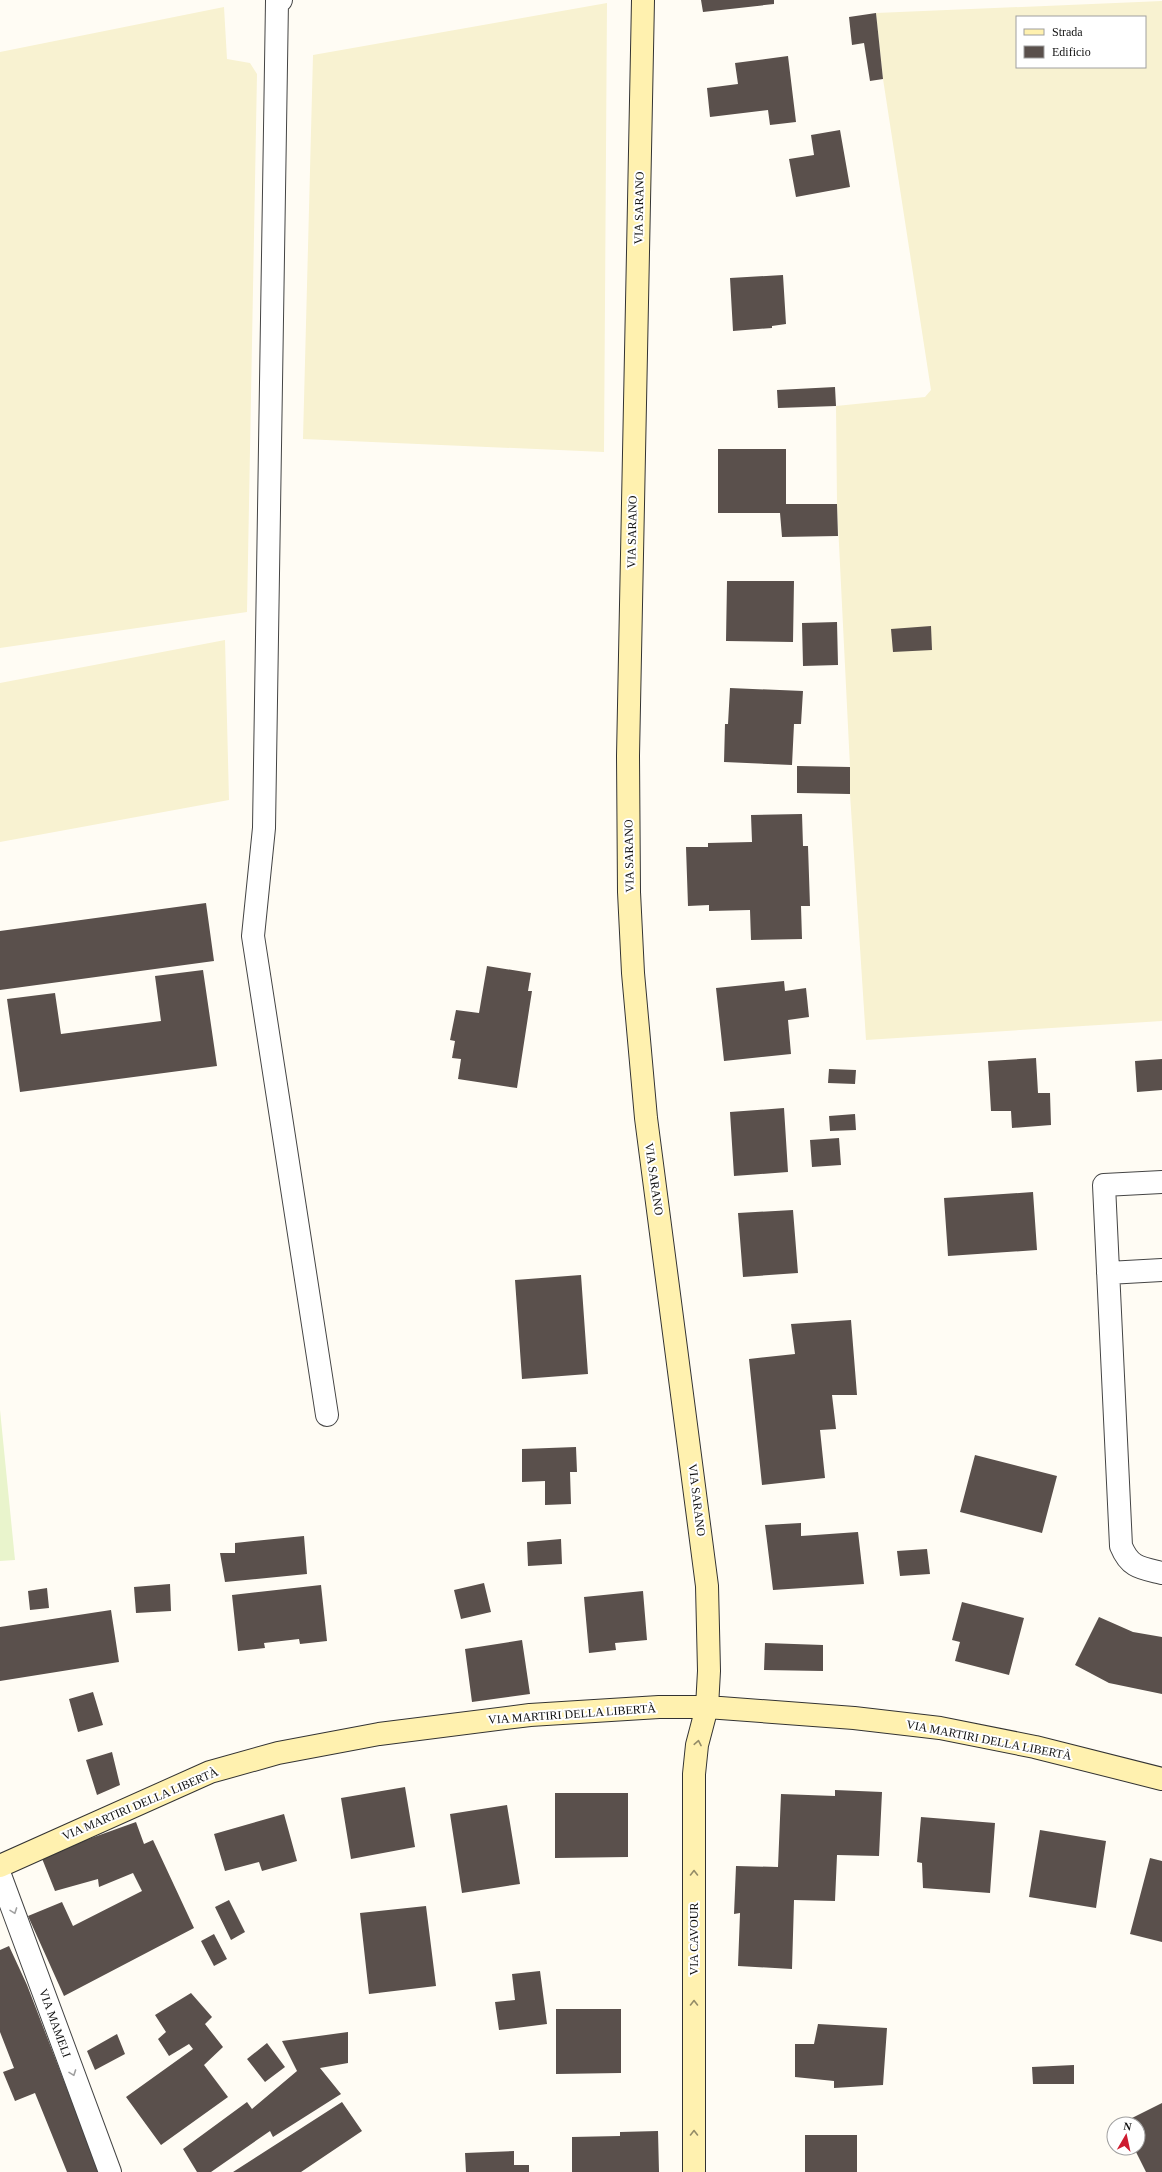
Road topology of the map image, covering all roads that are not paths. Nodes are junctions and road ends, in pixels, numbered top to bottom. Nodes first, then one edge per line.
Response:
1 (281, 0) edge
2 (643, 0) edge
3 (1162, 1182) edge
4 (1162, 1270) edge
5 (1108, 1273) junction
6 (327, 1415) dead end
7 (1162, 1572) edge
8 (707, 1707) junction
9 (1162, 1779) edge
10 (0, 1866) edge
11 (0, 1875) edge
12 (110, 2172) edge
13 (694, 2172) edge

1 - 6 street
2 - 8 street, VIA SARANO
3 - 5 street
4 - 5 street
5 - 7 street
8 - 9 street, VIA MARTIRI DELLA LIBERTÀ
8 - 10 street, VIA MARTIRI DELLA LIBERTÀ
13 -> 8 street, VIA CAVOUR
11 -> 12 street, VIA MAMELI

